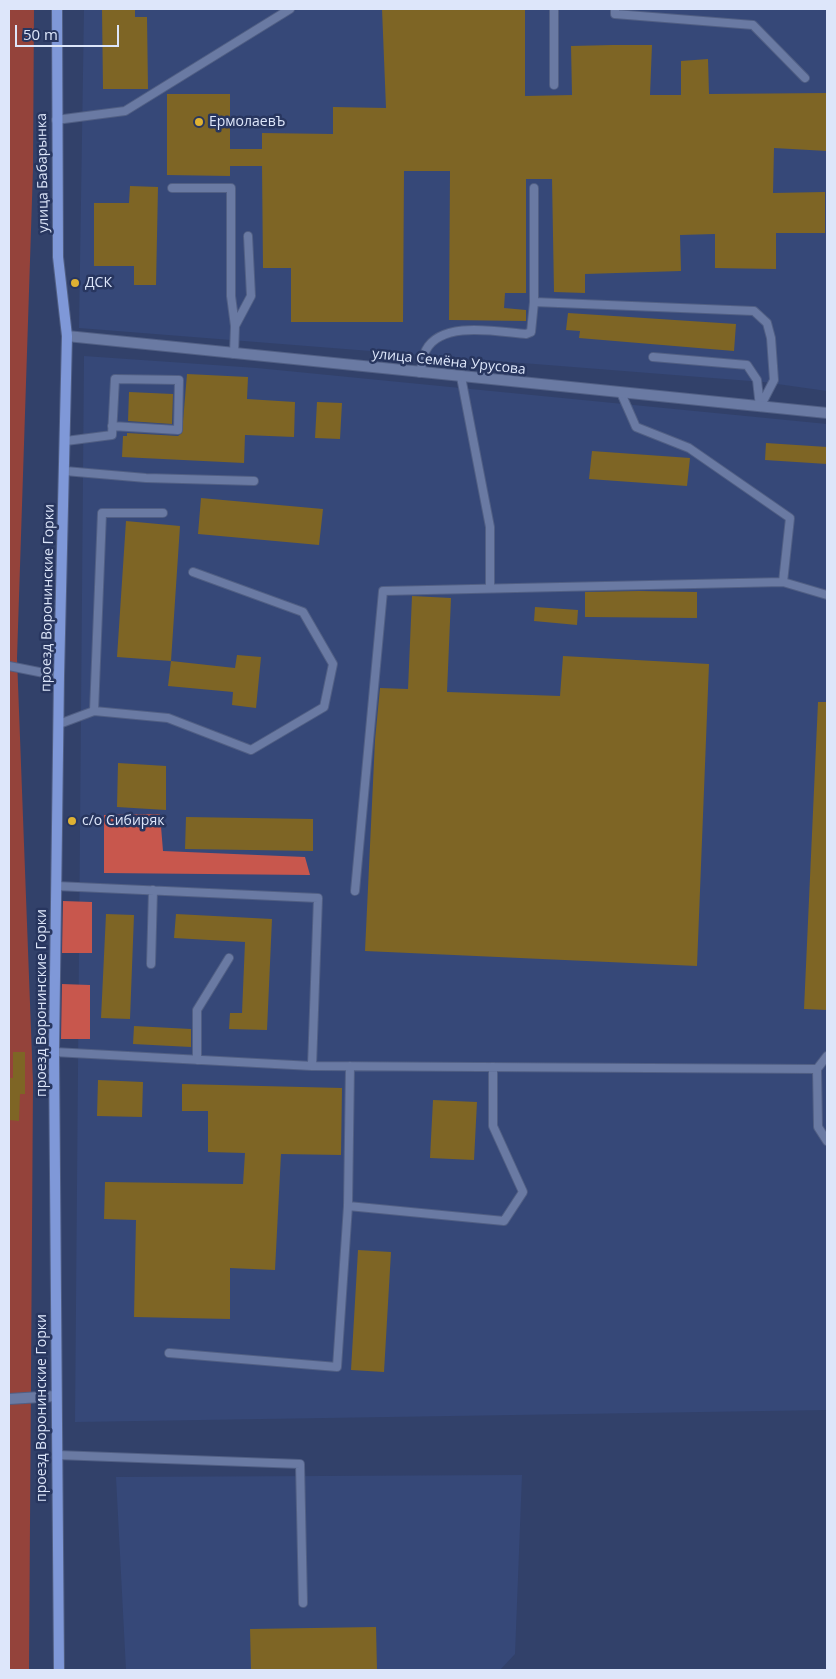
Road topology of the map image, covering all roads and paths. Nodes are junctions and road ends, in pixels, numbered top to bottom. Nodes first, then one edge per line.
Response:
1 (57, 9) edge
2 (290, 9) edge
3 (554, 9) edge
4 (615, 9) edge
5 (805, 78) dead end
6 (554, 85) dead end
7 (56, 120) junction
8 (172, 188) dead end
9 (534, 188) dead end
10 (248, 236) dead end
11 (534, 302) junction
12 (235, 326) junction
13 (68, 336) junction
14 (234, 354) junction
15 (654, 357) dead end
16 (420, 373) junction
17 (461, 377) junction
18 (621, 393) junction
19 (760, 407) junction
20 (827, 413) edge
21 (112, 426) junction
22 (66, 441) junction
23 (65, 471) junction
24 (254, 481) dead end
25 (162, 513) dead end
26 (193, 572) dead end
27 (783, 582) junction
28 (490, 588) junction
29 (827, 595) edge
30 (9, 666) edge
31 (59, 676) junction
32 (94, 711) junction
33 (59, 724) junction
34 (56, 886) junction
35 (154, 890) junction
36 (355, 891) dead end
37 (229, 958) dead end
38 (151, 964) dead end
39 (54, 1052) junction
40 (827, 1056) edge
41 (197, 1060) junction
42 (312, 1066) junction
43 (350, 1066) junction
44 (493, 1067) junction
45 (817, 1070) junction
46 (827, 1141) edge
47 (348, 1206) junction
48 (169, 1353) dead end
49 (56, 1396) junction
50 (9, 1399) edge
51 (57, 1455) junction
52 (303, 1603) dead end
53 (58, 1670) edge

1 - 7 street, улица Бабарынка
2 - 7 lane
3 - 6 lane
4 - 5 lane
7 - 13 street, улица Бабарынка
8 - 12 lane
9 - 11 lane
10 - 12 lane
11 - 16 lane
11 - 19 lane
12 - 14 lane
13 - 14 street, улица Семёна Урусова
13 - 22 street, проезд Воронинские Горки
14 - 16 street, улица Семёна Урусова
15 - 19 lane
16 - 17 street, улица Семёна Урусова
17 - 18 street, улица Семёна Урусова
17 - 28 lane
18 - 19 street, улица Семёна Урусова
18 - 27 lane
19 - 20 street, улица Семёна Урусова
21 - 21 lane
21 - 22 lane
22 - 23 street, проезд Воронинские Горки
23 - 24 lane
23 - 31 street, проезд Воронинские Горки
25 - 32 lane
26 - 32 lane
27 - 28 lane
27 - 29 lane
28 - 36 lane
30 - 31 lane
31 - 33 street, проезд Воронинские Горки
32 - 33 lane
33 - 34 street, проезд Воронинские Горки
34 - 35 lane
34 - 39 street, проезд Воронинские Горки
35 - 38 lane
35 - 42 lane
37 - 41 lane
39 - 41 lane
39 - 49 street, проезд Воронинские Горки
40 - 45 lane
41 - 42 lane
42 - 43 lane
43 - 44 lane
43 - 47 lane
44 - 45 lane
44 - 47 lane
45 - 46 lane
47 - 48 lane
49 - 50 street
49 - 51 street, проезд Воронинские Горки
51 - 52 lane
51 - 53 street, проезд Воронинские Горки

